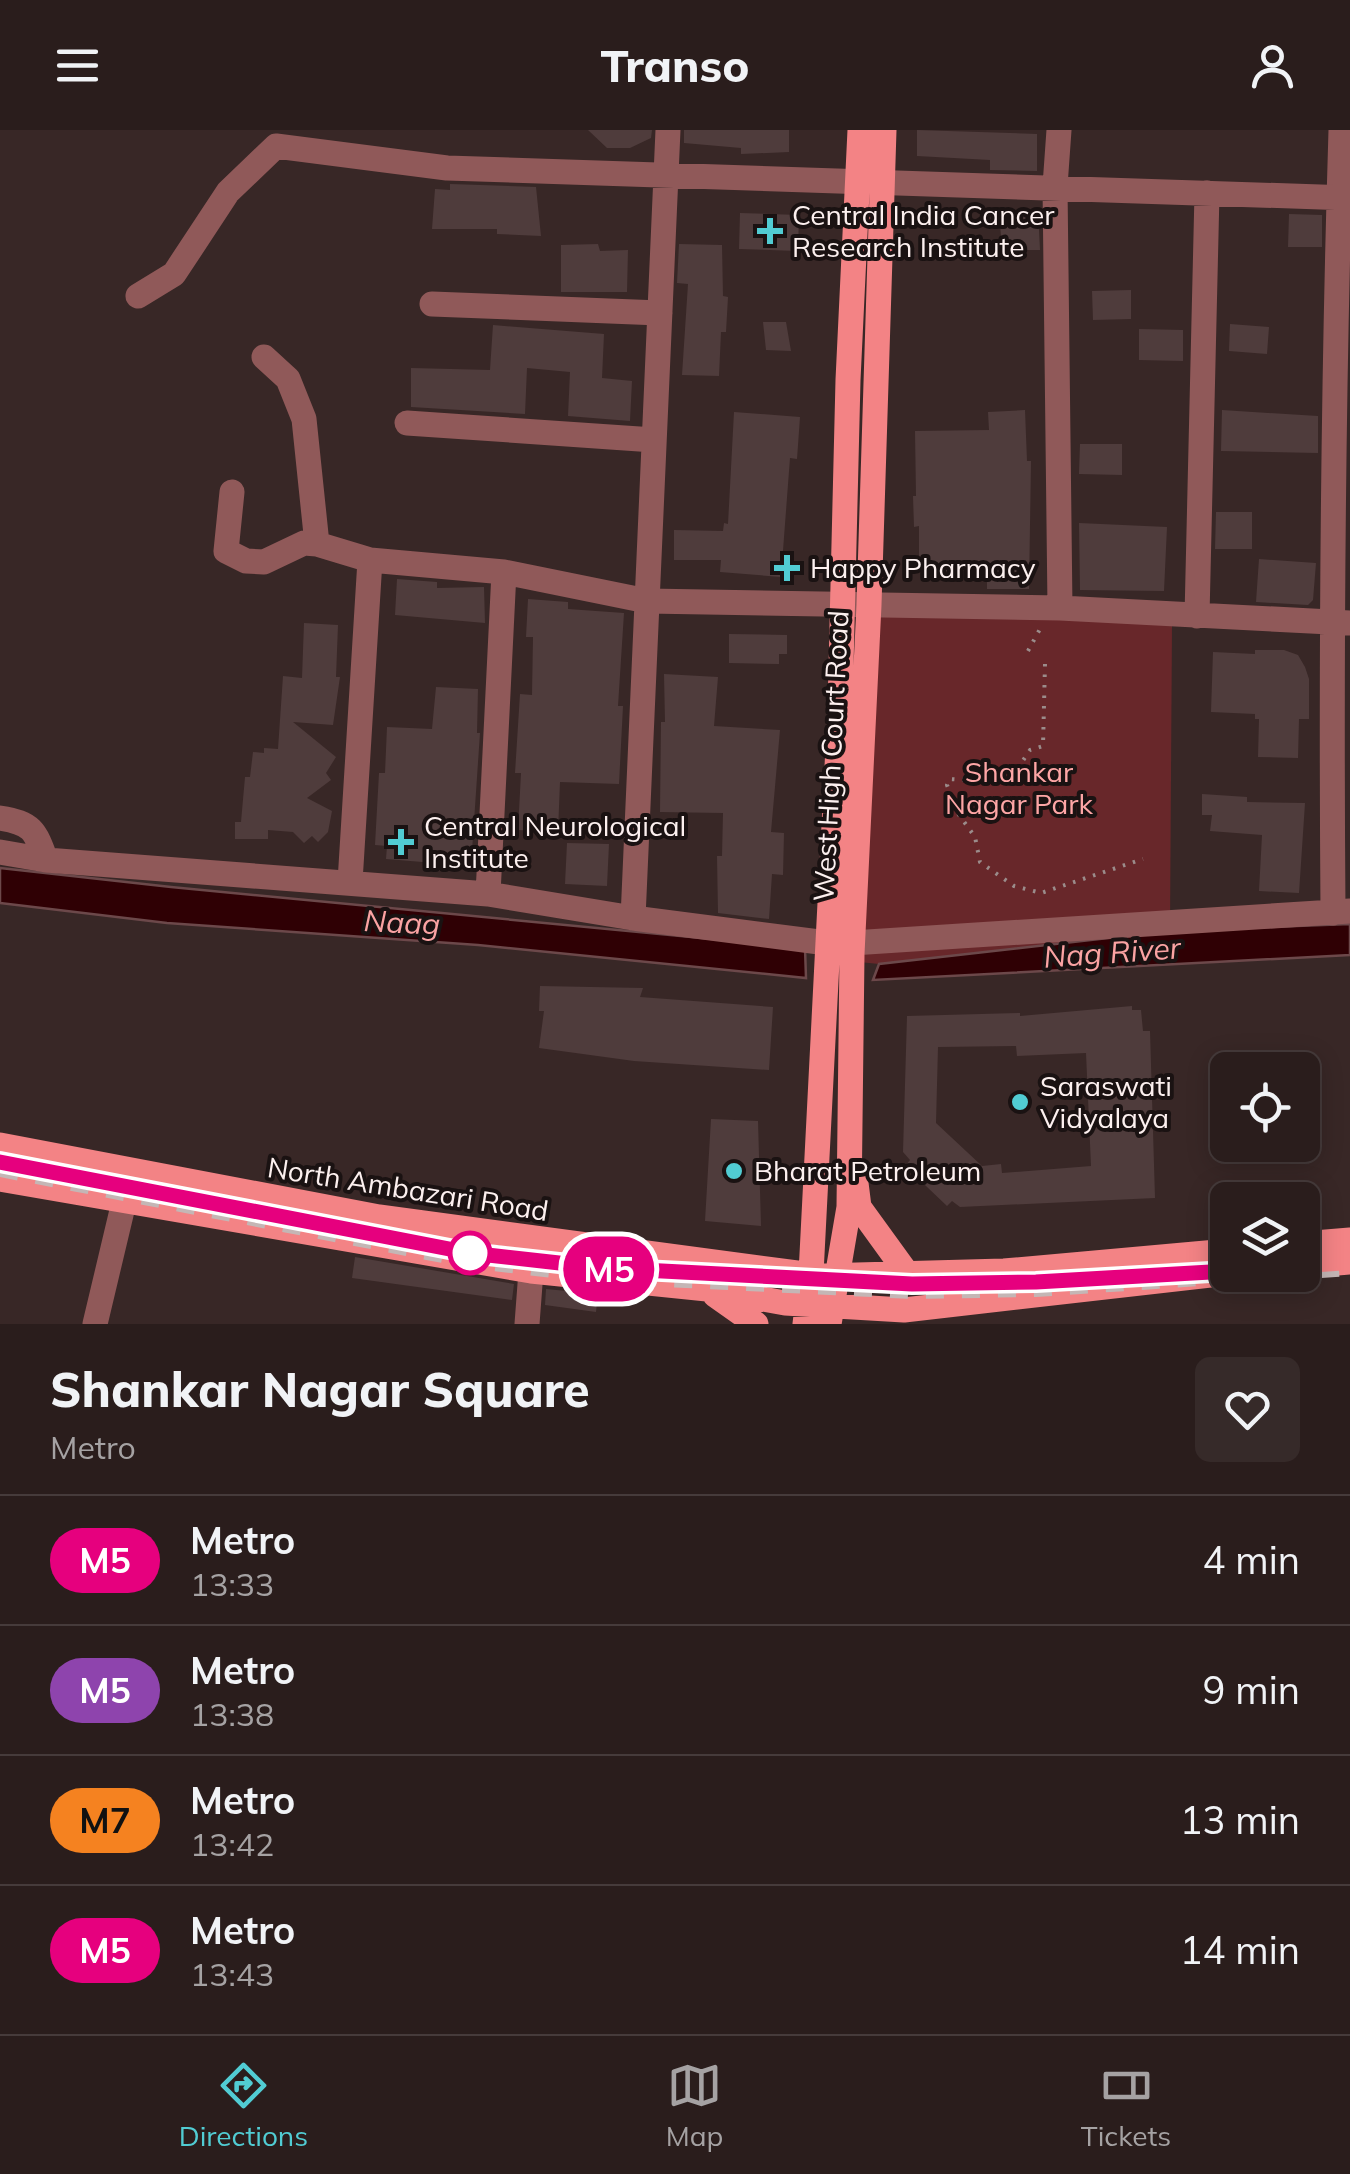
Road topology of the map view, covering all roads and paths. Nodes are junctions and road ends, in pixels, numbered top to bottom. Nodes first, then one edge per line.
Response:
1 (668, 130) edge
2 (860, 130) edge
3 (884, 130) edge
4 (1059, 130) edge
5 (1341, 130) edge
6 (666, 176) junction
7 (869, 183) junction
8 (1055, 186) junction
9 (1207, 192) junction
10 (1344, 198) edge
11 (138, 296) dead end
12 (432, 304) dead end
13 (660, 313) junction
14 (1342, 342) edge
15 (264, 357) dead end
16 (407, 424) dead end
17 (654, 440) junction
18 (232, 492) dead end
19 (317, 544) junction
20 (370, 560) junction
21 (504, 572) junction
22 (647, 601) junction
23 (869, 605) junction
24 (842, 606) junction
25 (1060, 608) junction
26 (1197, 616) junction
27 (1340, 623) edge
28 (1045, 664) dead end
29 (1341, 766) edge
30 (0, 818) edge
31 (0, 852) edge
32 (1142, 859) dead end
33 (46, 860) junction
34 (350, 882) junction
35 (488, 894) junction
36 (1341, 912) edge
37 (633, 918) junction
38 (840, 943) junction
39 (0, 1146) edge
40 (851, 1153) junction
41 (0, 1179) edge
42 (124, 1202) junction
43 (1350, 1240) edge
44 (1320, 1242) edge
45 (1210, 1253) edge
46 (1350, 1262) edge
47 (1320, 1264) edge
48 (531, 1271) junction
49 (823, 1275) junction
50 (909, 1276) junction
51 (1210, 1277) edge
52 (707, 1289) junction
53 (942, 1315) edge
54 (818, 1317) edge
55 (94, 1324) edge
56 (526, 1324) edge
57 (756, 1324) edge

1 - 6 street
2 - 7 main road, West High Court Road
3 - 7 main road, West High Court Road
4 - 8 street
5 - 10 street
6 - 7 street
6 - 11 street
6 - 13 street
7 - 8 street
7 - 23 main road, West High Court Road
7 - 24 main road, West High Court Road
8 - 9 street
8 - 25 street
9 - 10 street
9 - 26 street
10 - 14 street
12 - 13 street
13 - 17 street
14 - 27 street
15 - 19 street
16 - 17 street
17 - 22 street
18 - 19 street
19 - 20 street
20 - 21 street
20 - 34 street
21 - 22 street
21 - 35 street
22 - 24 street
22 - 37 street
23 - 24 street
23 - 25 street
23 - 38 main road, West High Court Road
24 - 38 main road, West High Court Road
25 - 26 street
26 - 27 street
27 - 29 street
28 - 32 path
29 - 36 street
30 - 33 street
31 - 33 street
33 - 34 street
34 - 35 street
35 - 37 street
36 - 38 street
37 - 38 street
38 - 40 main road, West High Court Road
38 - 49 main road, West High Court Road
39 - 49 main road, North Ambazari Road
40 - 49 main road, West High Court Road
40 - 50 main road
41 - 42 main road
42 - 48 main road
42 - 55 street
43 - 44 main road
45 - 50 main road, North Ambazari Road
46 - 47 main road
48 - 52 main road
48 - 56 street
49 - 50 main road, North Ambazari Road
49 - 54 main road, West High Court Road
51 - 53 main road
52 - 54 main road
52 - 57 main road
53 - 54 main road

